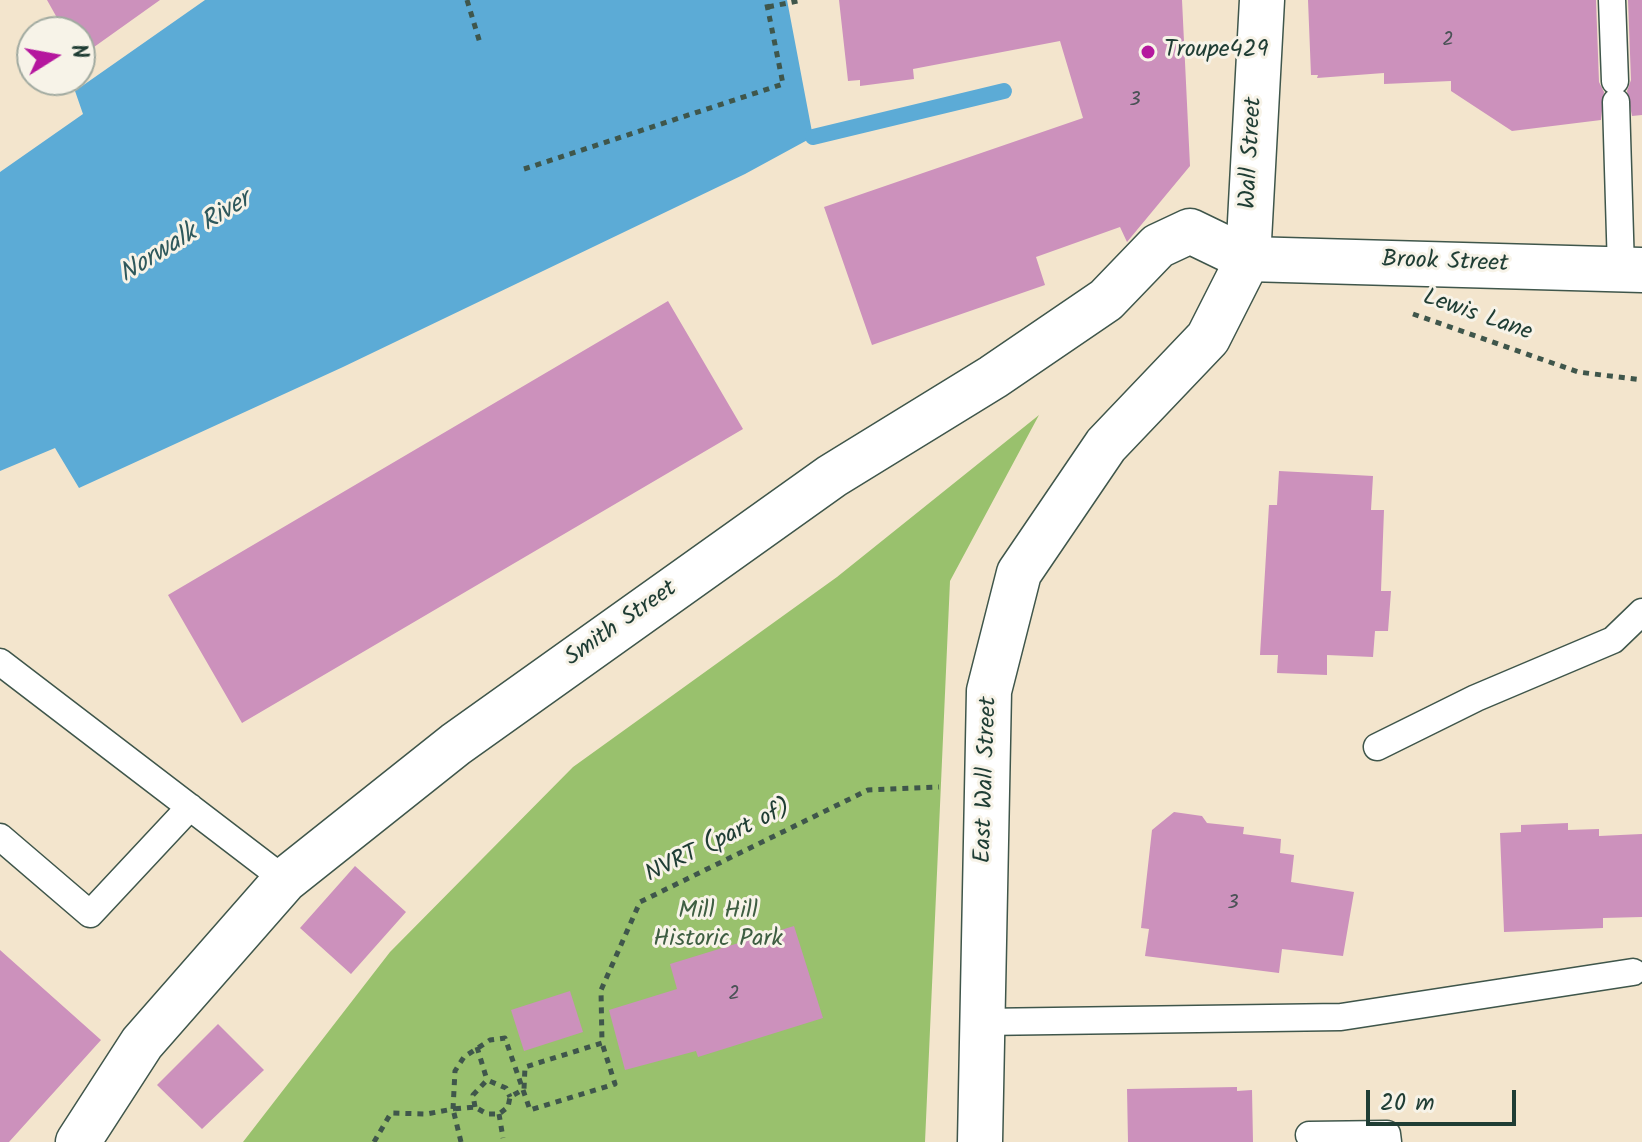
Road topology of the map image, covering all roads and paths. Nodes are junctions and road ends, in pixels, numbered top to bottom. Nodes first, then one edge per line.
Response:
1 (467, 0) edge
2 (766, 0) edge
3 (803, 0) edge
4 (1262, 0) edge
5 (1612, 0) edge
6 (768, 7) junction
7 (480, 43) dead end
8 (524, 169) dead end
9 (1248, 259) junction
10 (1632, 270) edge
11 (1403, 311) dead end
12 (1642, 380) edge
13 (1642, 612) edge
14 (0, 662) edge
15 (1377, 747) dead end
16 (988, 785) junction
17 (190, 807) junction
18 (0, 837) edge
19 (285, 880) junction
20 (1633, 972) dead end
21 (982, 1022) junction
22 (602, 1043) junction
23 (477, 1046) junction
24 (487, 1080) junction
25 (524, 1089) junction
26 (510, 1097) junction
27 (475, 1107) junction
28 (453, 1109) junction
29 (499, 1114) junction
30 (1309, 1135) dead end
31 (503, 1138) dead end
32 (78, 1142) edge
33 (374, 1142) edge
34 (461, 1142) edge
35 (980, 1142) edge
36 (1388, 1142) edge

1 - 7 path
2 - 6 path
3 - 6 path
4 - 9 street, Wall Street
5 - 10 lane
6 - 8 path
9 - 10 street, Brook Street
9 - 16 street, East Wall Street
9 - 19 street, Smith Street
11 - 12 path, Lewis Lane
13 - 15 lane
14 - 17 lane
16 - 21 street, East Wall Street
16 - 22 path, NVRT (part of)
17 - 18 lane
17 - 19 lane
19 - 32 street, Smith Street
20 - 21 lane
21 - 35 street, East Wall Street
22 - 25 path
22 - 25 path, NVRT (part of)
23 - 24 path
23 - 25 path
23 - 28 path
24 - 26 path
24 - 27 path
25 - 26 path
26 - 29 path
27 - 28 path
27 - 29 path
28 - 33 path
28 - 34 path
29 - 31 path
30 - 36 lane

